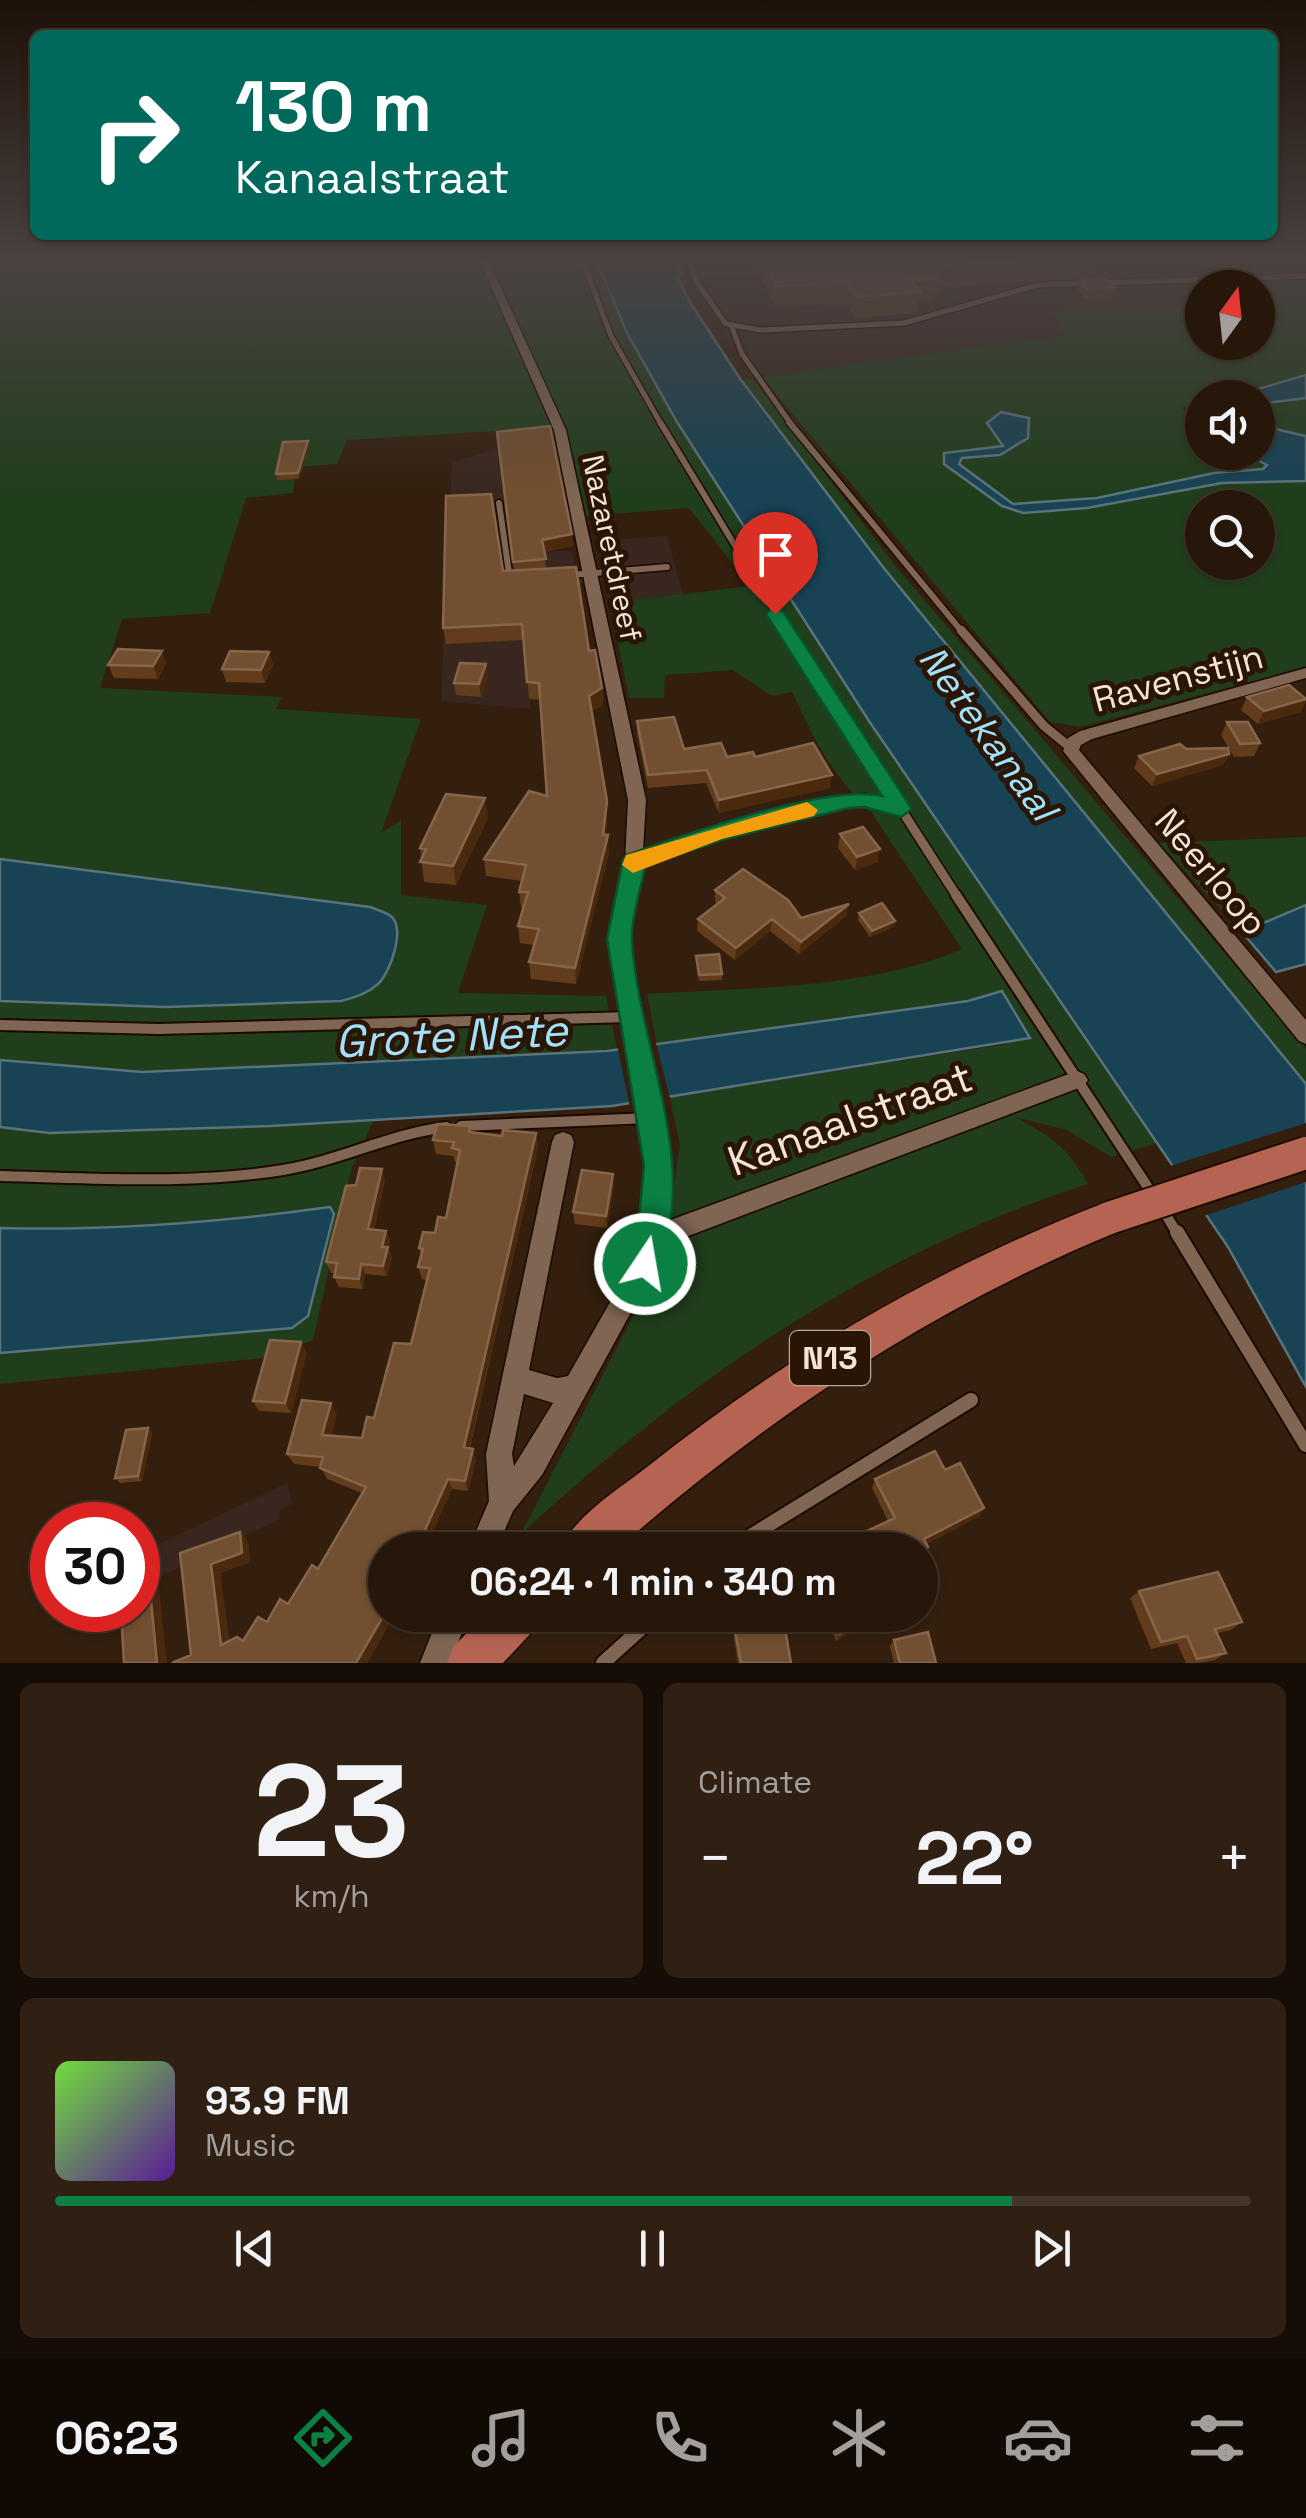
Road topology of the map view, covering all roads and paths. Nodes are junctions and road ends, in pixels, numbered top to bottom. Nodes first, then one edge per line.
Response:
1 (518, 337) edge
2 (611, 337) edge
3 (735, 337) edge
4 (499, 504) dead end
5 (667, 567) dead end
6 (589, 574) junction
7 (557, 576) edge
8 (524, 579) edge
9 (1306, 674) edge
10 (1071, 748) junction
11 (901, 809) junction
12 (634, 860) junction
13 (632, 1017) junction
14 (0, 1025) edge
15 (1306, 1035) edge
16 (1077, 1080) junction
17 (652, 1112) junction
18 (563, 1142) dead end
19 (1306, 1153) edge
20 (0, 1176) edge
21 (652, 1238) junction
22 (515, 1379) junction
23 (575, 1388) junction
24 (971, 1400) dead end
25 (1306, 1445) edge
26 (503, 1501) junction
27 (490, 1532) edge
28 (603, 1532) edge
29 (757, 1532) edge
30 (447, 1632) edge
31 (500, 1632) edge
32 (637, 1632) edge
33 (435, 1663) edge
34 (470, 1663) edge
35 (602, 1663) edge

1 - 6 street, Nazaretdreef
2 - 11 lane
3 - 10 lane
4 - 8 lane
5 - 6 lane
6 - 7 lane
6 - 12 street, Nazaretdreef
9 - 10 street, Ravenstijn
10 - 15 street, Neerloop
11 - 12 street
11 - 16 lane
12 - 13 street
13 - 14 lane
13 - 17 street
16 - 21 street, Kanaalstraat
16 - 25 lane
17 - 20 lane
17 - 21 street
18 - 22 street
19 - 28 main road, N13, bridge
21 - 23 street
22 - 23 street
22 - 26 street
23 - 26 street
24 - 29 lane
26 - 27 street
30 - 33 street
31 - 34 main road
32 - 35 lane

